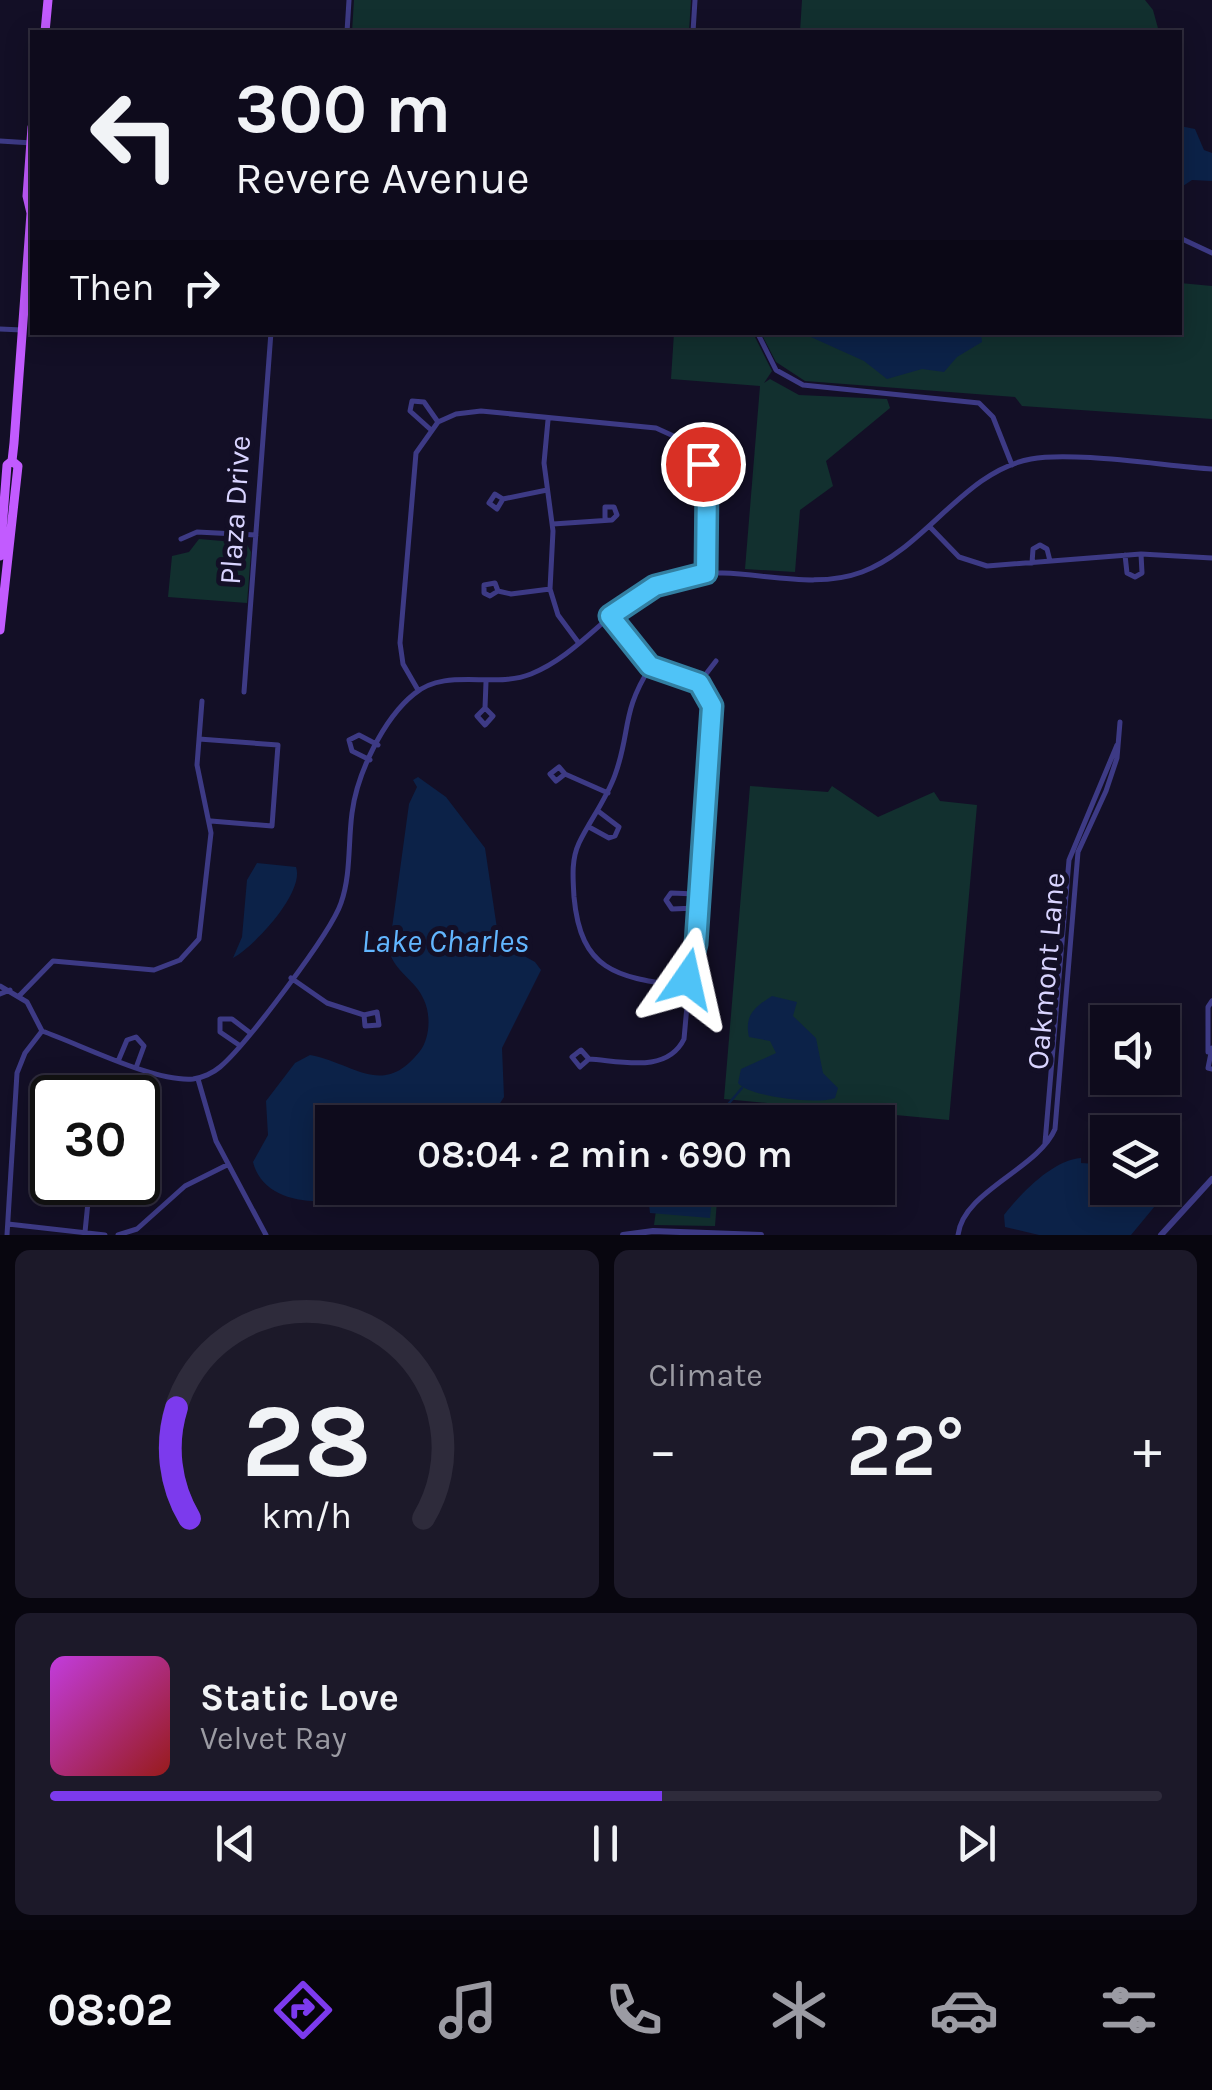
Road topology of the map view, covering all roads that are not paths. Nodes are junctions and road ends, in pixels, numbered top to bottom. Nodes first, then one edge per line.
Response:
1 (48, 0) edge
2 (349, 0) edge
3 (695, 0) edge
4 (46, 30) edge
5 (346, 30) edge
6 (693, 30) edge
7 (0, 142) edge
8 (30, 144) edge
9 (30, 165) edge
10 (30, 198) edge
11 (30, 226) edge
12 (1182, 239) edge
13 (1212, 254) edge
14 (0, 328) edge
15 (22, 330) junction
16 (271, 335) edge
17 (758, 335) edge
18 (548, 420) junction
19 (438, 422) junction
20 (430, 430) junction
21 (691, 444) junction
22 (697, 452) junction
23 (1012, 465) junction
24 (1212, 469) edge
25 (547, 490) junction
26 (503, 499) dead end
27 (605, 518) dead end
28 (6, 519) edge
29 (553, 524) junction
30 (930, 527) junction
31 (256, 535) junction
32 (181, 539) dead end
33 (1141, 554) junction
34 (1125, 555) junction
35 (1212, 558) edge
36 (1050, 561) junction
37 (2, 562) edge
38 (1032, 563) junction
39 (706, 573) junction
40 (550, 590) junction
41 (498, 591) dead end
42 (610, 616) junction
43 (0, 630) edge
44 (578, 642) junction
45 (716, 661) dead end
46 (650, 666) junction
47 (486, 682) junction
48 (699, 683) junction
49 (418, 690) junction
50 (244, 692) dead end
51 (202, 701) dead end
52 (486, 708) dead end
53 (1120, 722) dead end
54 (199, 739) junction
55 (378, 745) junction
56 (370, 760) junction
57 (565, 774) dead end
58 (608, 793) junction
59 (598, 810) junction
60 (210, 821) junction
61 (588, 827) junction
62 (696, 894) junction
63 (696, 908) junction
64 (292, 978) junction
65 (0, 986) edge
66 (686, 987) junction
67 (10, 990) junction
68 (0, 994) edge
69 (20, 995) junction
70 (1212, 1001) edge
71 (364, 1015) dead end
72 (42, 1030) junction
73 (249, 1032) junction
74 (239, 1045) junction
75 (1210, 1050) edge
76 (119, 1059) junction
77 (589, 1059) dead end
78 (138, 1066) junction
79 (1212, 1069) edge
80 (198, 1078) junction
81 (226, 1164) junction
82 (1212, 1179) edge
83 (87, 1205) edge
84 (8, 1224) junction
85 (84, 1232) junction
86 (261, 1234) edge
87 (7, 1235) edge
88 (106, 1235) edge
89 (118, 1235) edge
90 (623, 1235) edge
91 (761, 1235) edge
92 (958, 1235) edge
93 (1161, 1235) edge

1 - 4 main road
2 - 5 street
3 - 6 street
7 - 8 street
9 - 10 main road
11 - 15 main road
12 - 13 street
14 - 15 street
15 - 28 main road
16 - 31 street, Plaza Drive
17 - 23 street
18 - 19 street
18 - 21 street
18 - 25 street
19 - 20 street
19 - 20 street
20 - 49 street
21 - 22 street
21 - 22 street
22 - 39 street
23 - 24 street
23 - 30 street
25 - 26 street
25 - 29 street
27 - 29 street
28 - 37 main road
29 - 40 street
30 - 38 street
30 - 39 street
31 - 32 street
31 - 50 street, Plaza Drive
33 - 34 street
33 - 34 street
33 - 35 street
34 - 36 street
36 - 38 street
36 - 38 street
37 - 43 main road
39 - 42 street
40 - 41 street
40 - 44 street
42 - 44 street
42 - 46 street
44 - 47 street
45 - 48 street
46 - 48 street
46 - 58 street
47 - 49 street
47 - 52 street
48 - 62 street
49 - 55 street
51 - 54 street
53 - 92 street, Oakmont Lane
54 - 60 street
54 - 60 street
55 - 56 street
55 - 56 street
56 - 64 street
57 - 58 street
58 - 59 street
59 - 61 street
59 - 61 street
60 - 69 street
61 - 66 street
62 - 63 street
62 - 63 street
63 - 66 street
64 - 71 street
64 - 73 street
65 - 67 street
66 - 77 street
67 - 68 street
67 - 69 street
69 - 72 street
70 - 75 street
72 - 76 street
72 - 84 street
73 - 74 street
73 - 74 street
74 - 80 street
75 - 79 street
76 - 78 street
76 - 78 street
78 - 80 street
80 - 81 street
81 - 86 street
81 - 89 street
82 - 93 street
83 - 85 street
84 - 85 street
84 - 87 street
85 - 88 street
90 - 91 street

